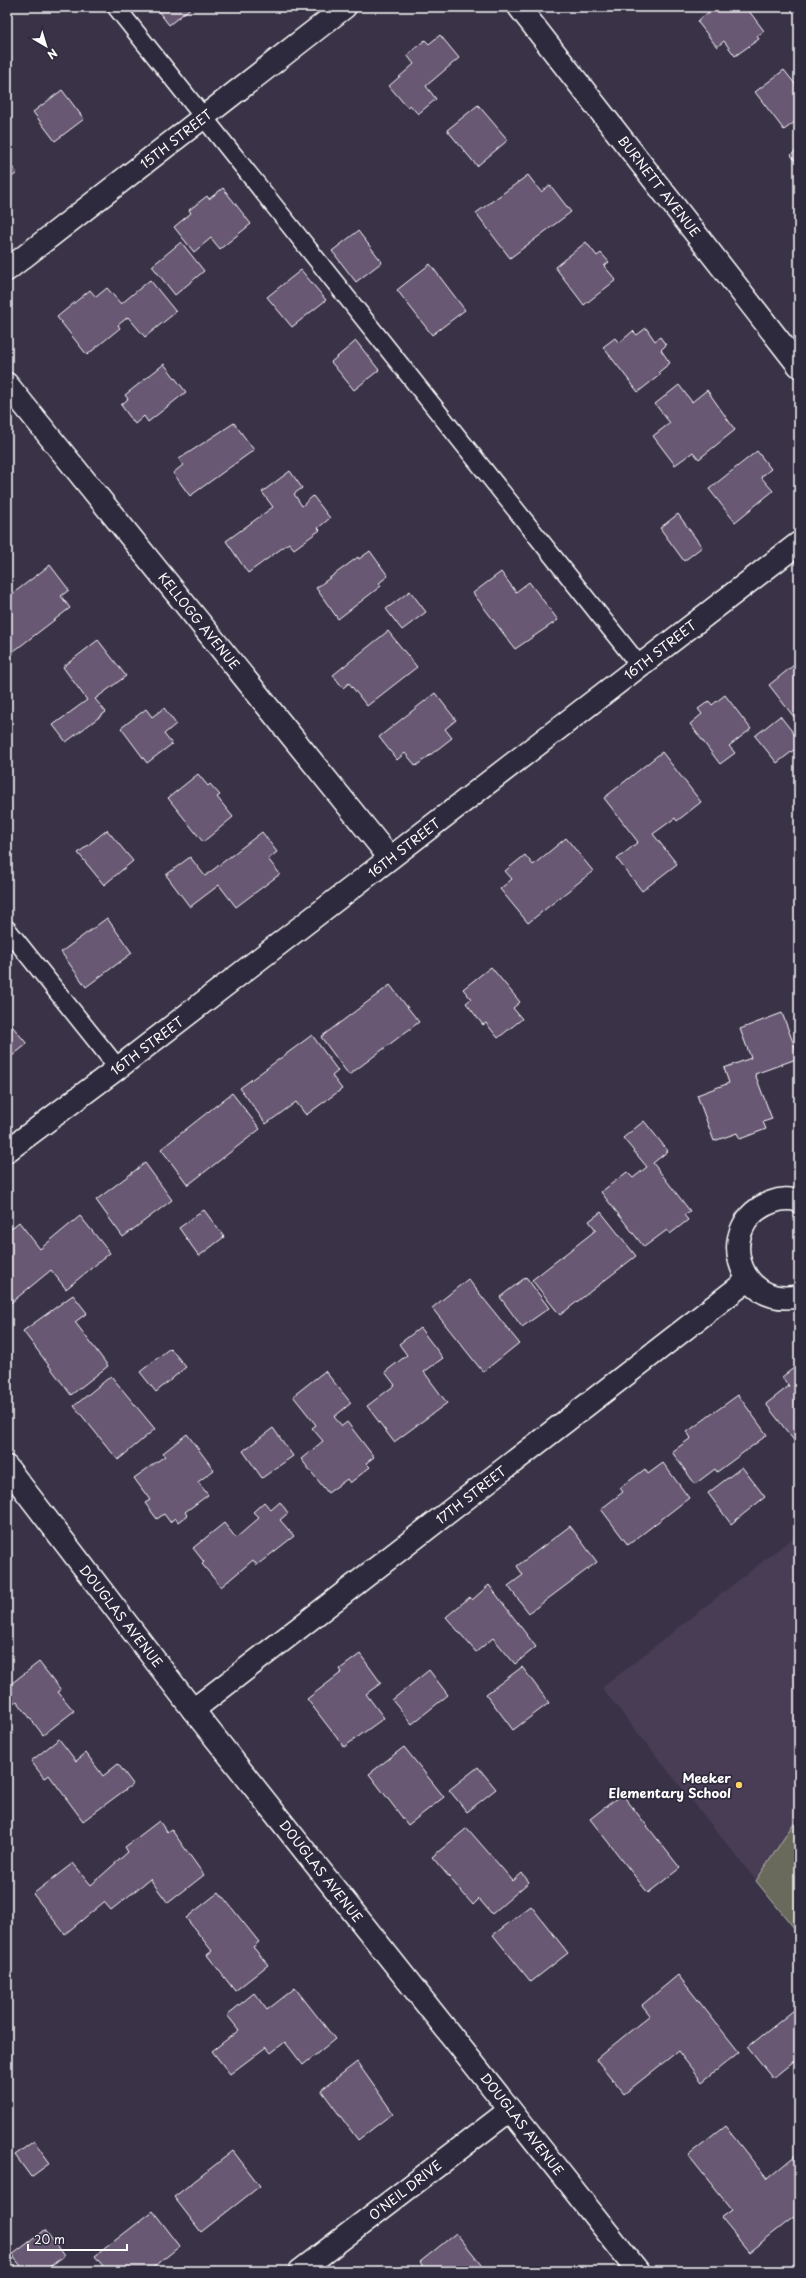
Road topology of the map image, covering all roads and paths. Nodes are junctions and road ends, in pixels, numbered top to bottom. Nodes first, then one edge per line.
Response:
1 (116, 7) edge
2 (345, 7) edge
3 (519, 7) edge
4 (204, 117) junction
5 (7, 270) edge
6 (799, 366) edge
7 (7, 384) edge
8 (799, 543) edge
9 (640, 666) junction
10 (390, 858) junction
11 (7, 929) edge
12 (118, 1068) junction
13 (7, 1151) edge
14 (799, 1201) edge
15 (748, 1280) junction
16 (799, 1296) edge
17 (7, 1468) edge
18 (193, 1710) junction
19 (510, 2110) junction
20 (300, 2271) edge
21 (638, 2271) edge

1 - 4 lane
2 - 4 street, 15TH STREET
3 - 6 street, BURNETT AVENUE
4 - 5 street, 15TH STREET
4 - 9 lane
7 - 10 street, KELLOGG AVENUE
8 - 9 street, 16TH STREET
9 - 10 street, 16TH STREET
10 - 12 street, 16TH STREET
11 - 12 lane
12 - 13 street, 16TH STREET
14 - 15 street
15 - 16 street
15 - 18 street, 17TH STREET
17 - 18 street, DOUGLAS AVENUE
18 - 19 street, DOUGLAS AVENUE
19 - 20 street, O'NEIL DRIVE
19 - 21 street, DOUGLAS AVENUE

